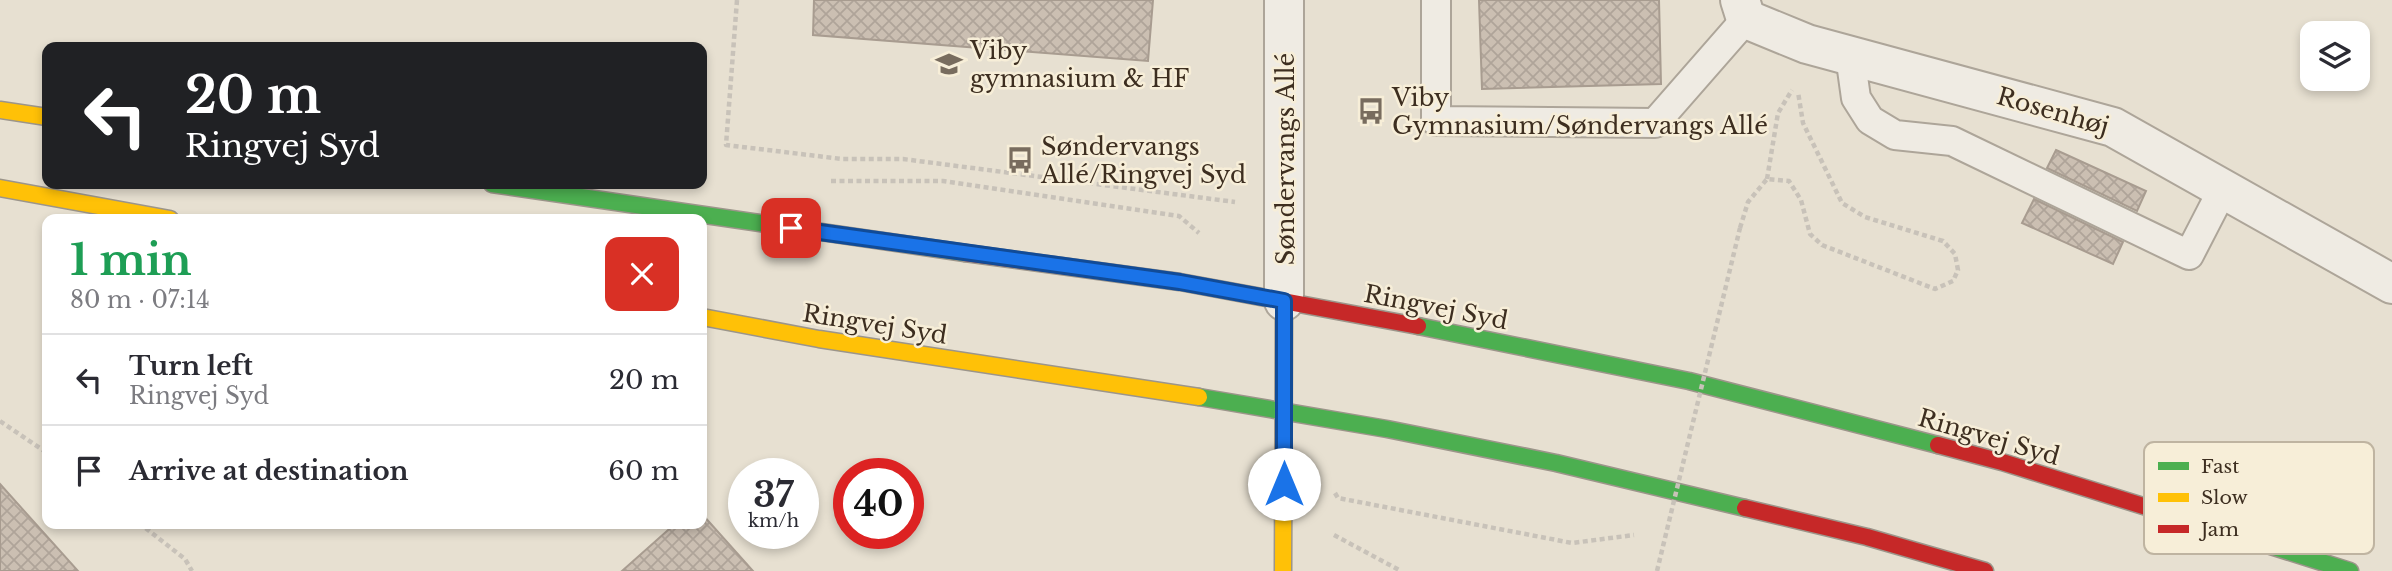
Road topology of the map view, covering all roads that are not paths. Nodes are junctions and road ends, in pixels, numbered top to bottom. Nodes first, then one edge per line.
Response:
1 (1284, 0) edge
2 (1436, 0) edge
3 (1743, 10) edge
4 (1850, 55) junction
5 (0, 110) edge
6 (42, 116) edge
7 (0, 188) edge
8 (526, 189) edge
9 (2224, 189) junction
10 (143, 214) edge
11 (697, 214) edge
12 (707, 215) edge
13 (2392, 284) edge
14 (1284, 301) junction
15 (707, 318) edge
16 (1284, 412) junction
17 (2144, 506) edge
18 (2296, 554) edge
19 (1283, 571) edge
20 (1985, 571) edge
21 (2350, 571) edge

1 - 14 street, Søndervangs Allé
2 - 3 lane
3 - 4 street, Rosenhøj
4 - 9 street, Rosenhøj
4 - 9 lane
5 - 6 main road
7 - 10 main road
8 - 11 main road, Ringvej Syd
9 - 13 street, Rosenhøj
12 - 14 main road, Ringvej Syd
14 - 16 main road, Søndervangs Allé
14 - 17 main road, Ringvej Syd
15 - 16 main road, Ringvej Syd
16 - 19 main road, Søndervangs Allé
16 - 20 main road, Ringvej Syd
18 - 21 main road, Ringvej Syd

